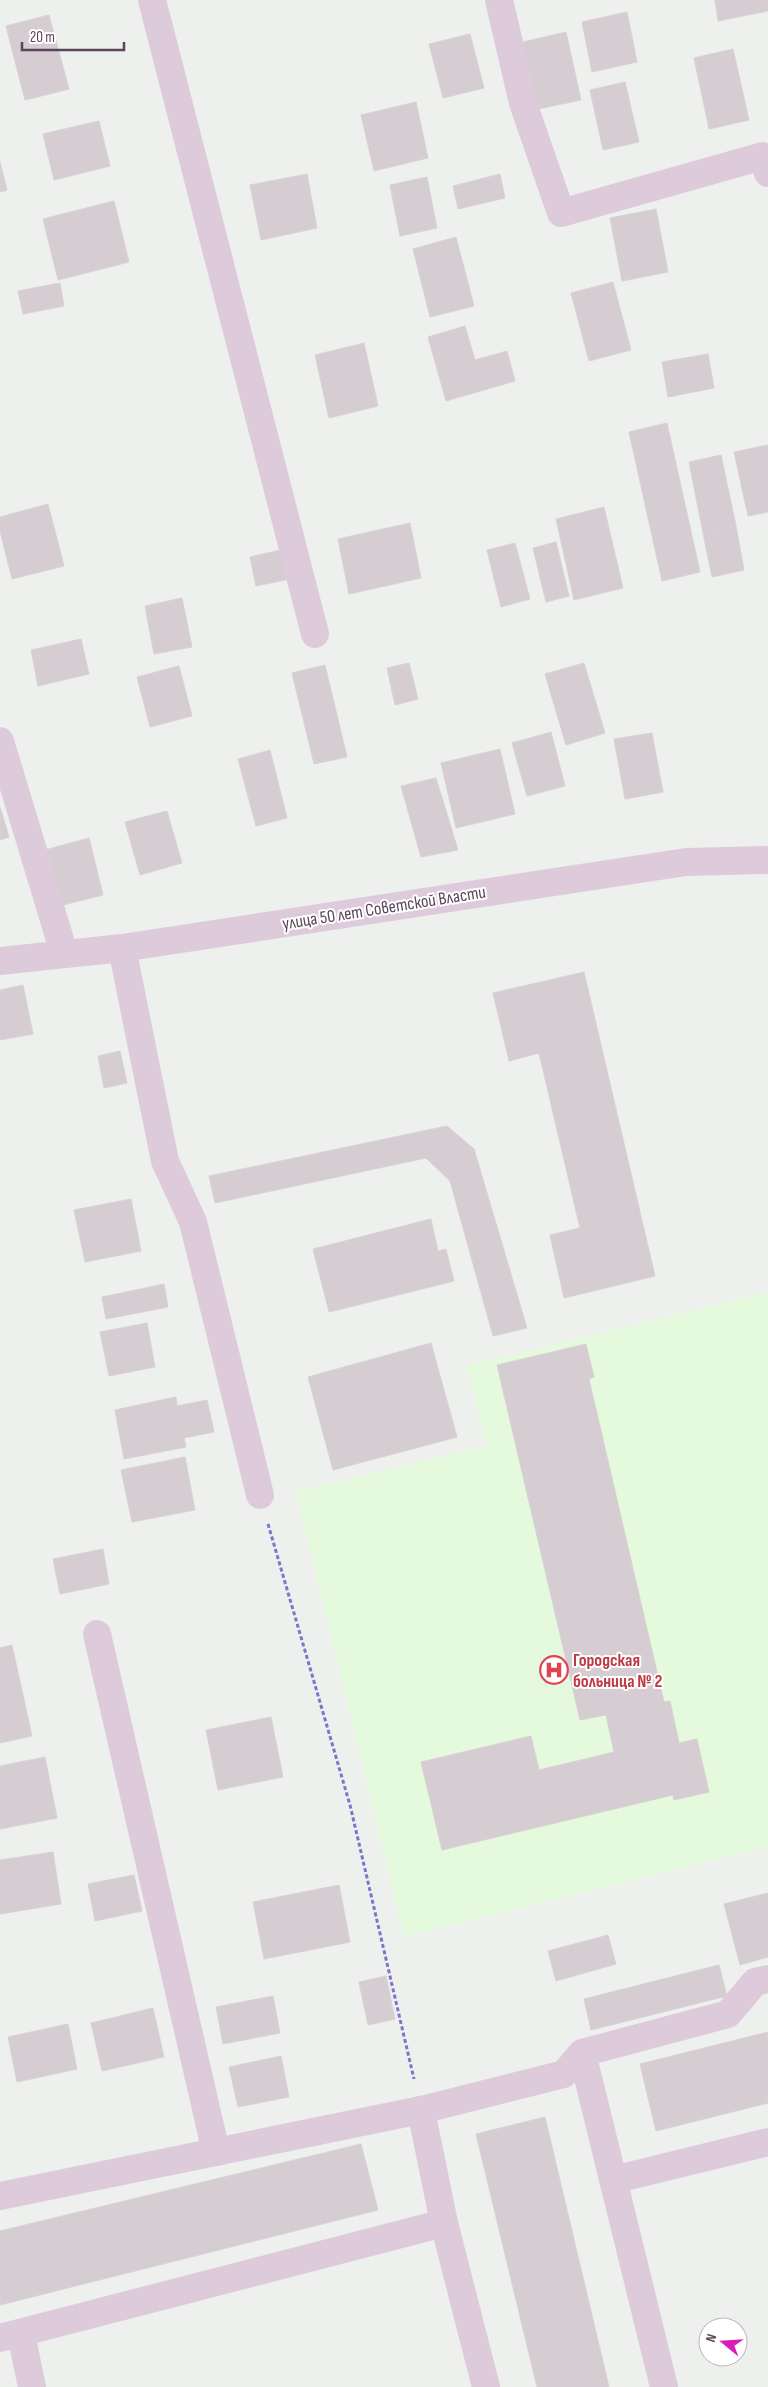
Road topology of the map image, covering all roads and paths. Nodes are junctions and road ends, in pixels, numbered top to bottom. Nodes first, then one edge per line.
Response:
1 (152, 0) edge
2 (499, 0) edge
3 (768, 173) edge
4 (315, 634) dead end
5 (0, 741) edge
6 (768, 860) edge
7 (122, 948) junction
8 (64, 953) junction
9 (0, 961) edge
10 (260, 1495) joint
11 (97, 1634) dead end
12 (768, 1978) edge
13 (582, 2053) junction
14 (421, 2110) junction
15 (768, 2142) edge
16 (216, 2152) junction
17 (613, 2180) junction
18 (0, 2196) edge
19 (444, 2223) junction
20 (11, 2336) edge
21 (32, 2387) edge
22 (486, 2387) edge
23 (664, 2387) edge

1 - 4 street
2 - 3 street
5 - 8 street
6 - 7 street, улица 50 лет Советской Власти
7 - 8 street, улица 50 лет Советской Власти
7 - 10 street
8 - 9 street, улица 50 лет Советской Власти
10 - 14 path
11 - 16 street
12 - 13 street
13 - 14 street
13 - 17 street
14 - 16 street
14 - 19 street
15 - 17 street
16 - 18 street
17 - 23 street
19 - 20 street
19 - 22 street
20 - 21 street

